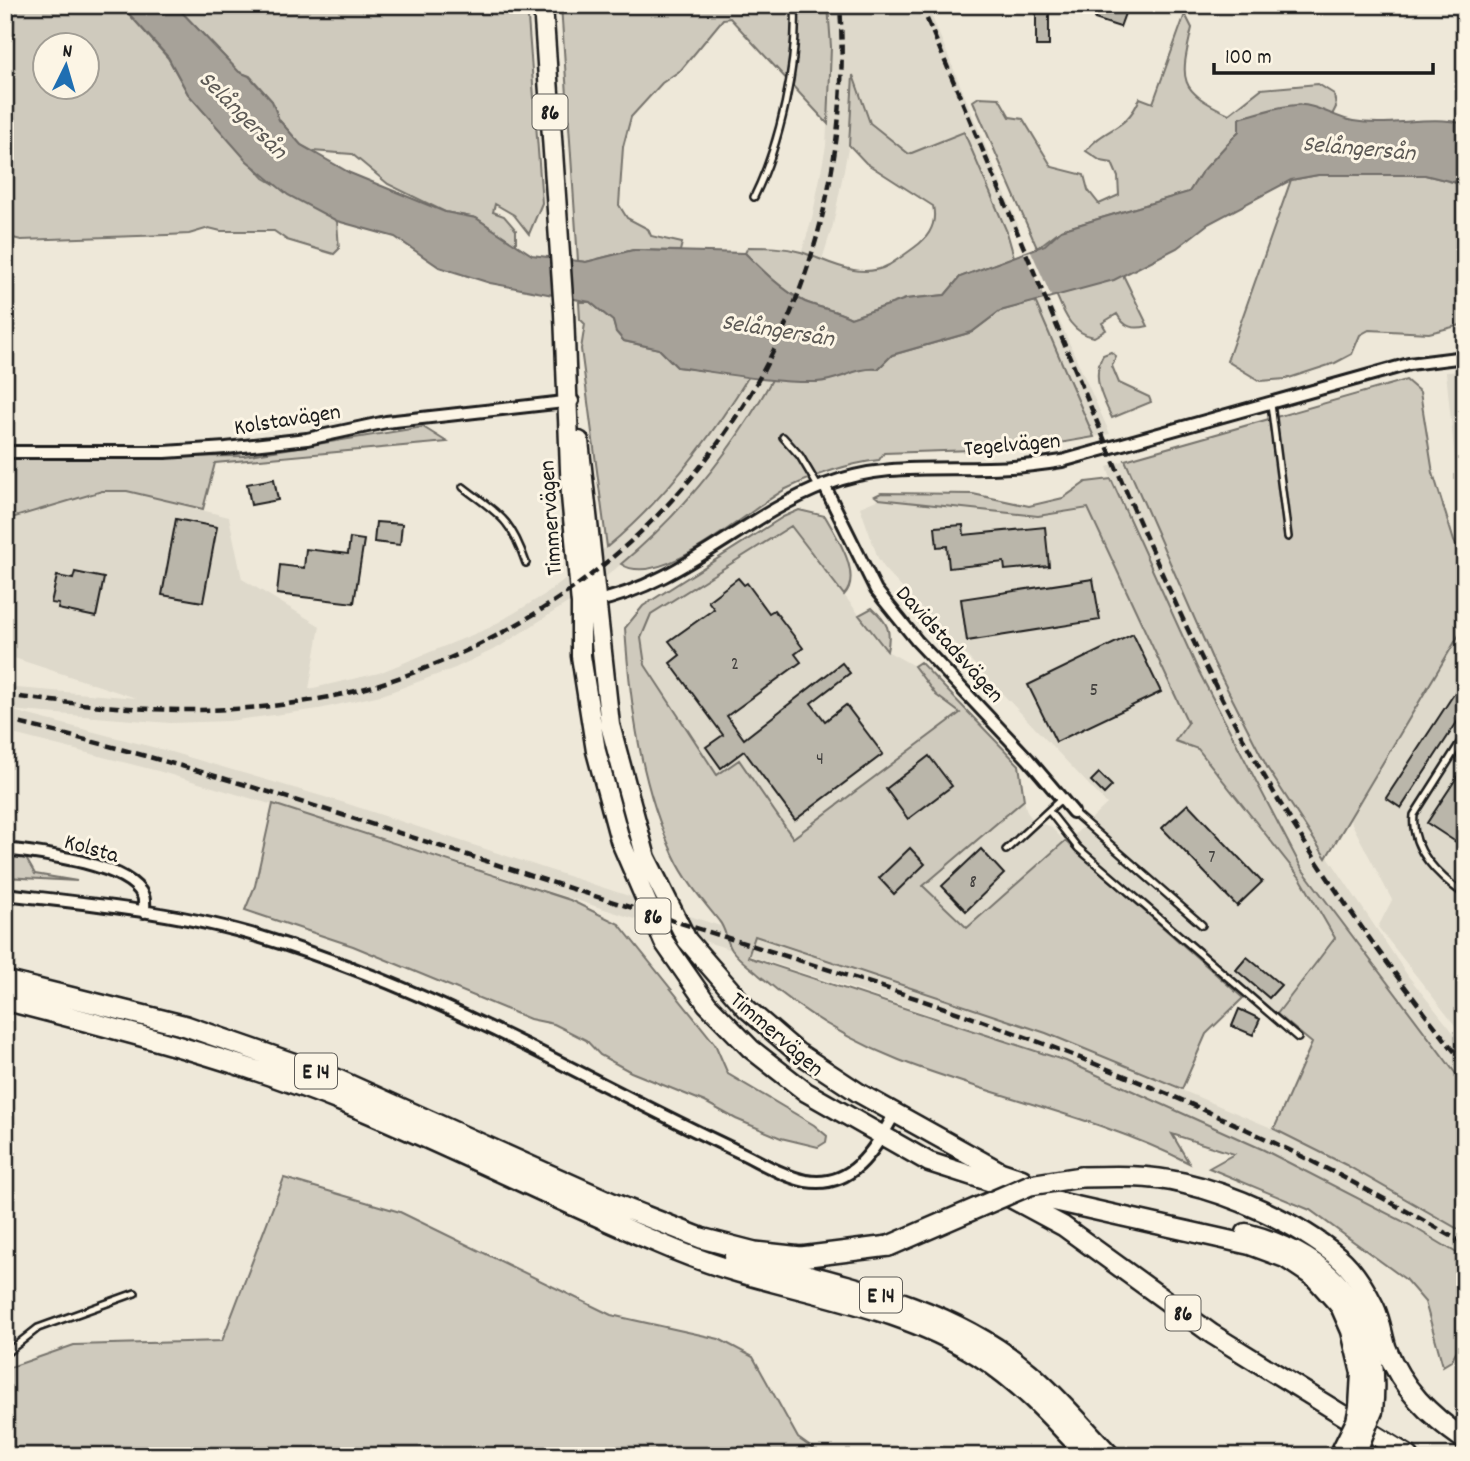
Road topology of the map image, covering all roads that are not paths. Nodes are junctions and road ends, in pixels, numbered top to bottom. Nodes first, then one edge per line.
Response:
1 (543, 5) edge
2 (795, 5) edge
3 (754, 197) dead end
4 (1465, 357) edge
5 (571, 401) junction
6 (1271, 404) junction
7 (783, 437) dead end
8 (5, 452) edge
9 (821, 486) junction
10 (463, 487) dead end
11 (1289, 537) dead end
12 (526, 563) dead end
13 (589, 603) junction
14 (1465, 735) edge
15 (1061, 799) junction
16 (1049, 811) junction
17 (1073, 812) joint
18 (5, 849) edge
19 (1006, 850) dead end
20 (5, 894) edge
21 (1465, 895) edge
22 (144, 912) junction
23 (1202, 925) dead end
24 (5, 981) edge
25 (5, 1000) edge
26 (1298, 1038) dead end
27 (895, 1113) junction
28 (881, 1136) junction
29 (929, 1162) junction
30 (612, 1203) junction
31 (1282, 1243) junction
32 (135, 1293) dead end
33 (1378, 1325) junction
34 (5, 1354) edge
35 (1366, 1409) junction
36 (1465, 1440) edge
37 (1345, 1455) edge
38 (1088, 1456) edge
39 (1111, 1456) edge
40 (1409, 1456) edge

1 - 5 main road, Timmervägen / 86
2 - 3 lane
4 - 6 street, Tegelvägen
5 - 8 street, Kolstavägen
5 - 13 main road, Timmervägen / 86
6 - 9 street, Tegelvägen
6 - 11 lane
7 - 9 lane
9 - 13 street, Tegelvägen
9 - 15 street, Davidstadsvägen
10 - 12 lane
13 - 27 main road, Timmervägen / 86
13 - 28 main road, Timmervägen / 86
14 - 21 lane
15 - 16 lane
15 - 17 street, Davidstadsvägen
16 - 19 lane
16 - 26 lane
17 - 23 lane
18 - 22 street, Kolsta
20 - 22 street
22 - 28 street
24 - 30 highway, E 14
25 - 38 highway, E 14
27 - 28 street
27 - 31 main road, Timmervägen / 86
28 - 29 main road, Timmervägen / 86
29 - 35 main road, Timmervägen
29 - 40 main road, 86
30 - 33 highway, E 14, bridge
30 - 39 main road, E 14
31 - 33 main road, 86
31 - 35 main road, Timmervägen / 86
32 - 34 lane
33 - 36 highway, E 14
35 - 37 main road, bridge

